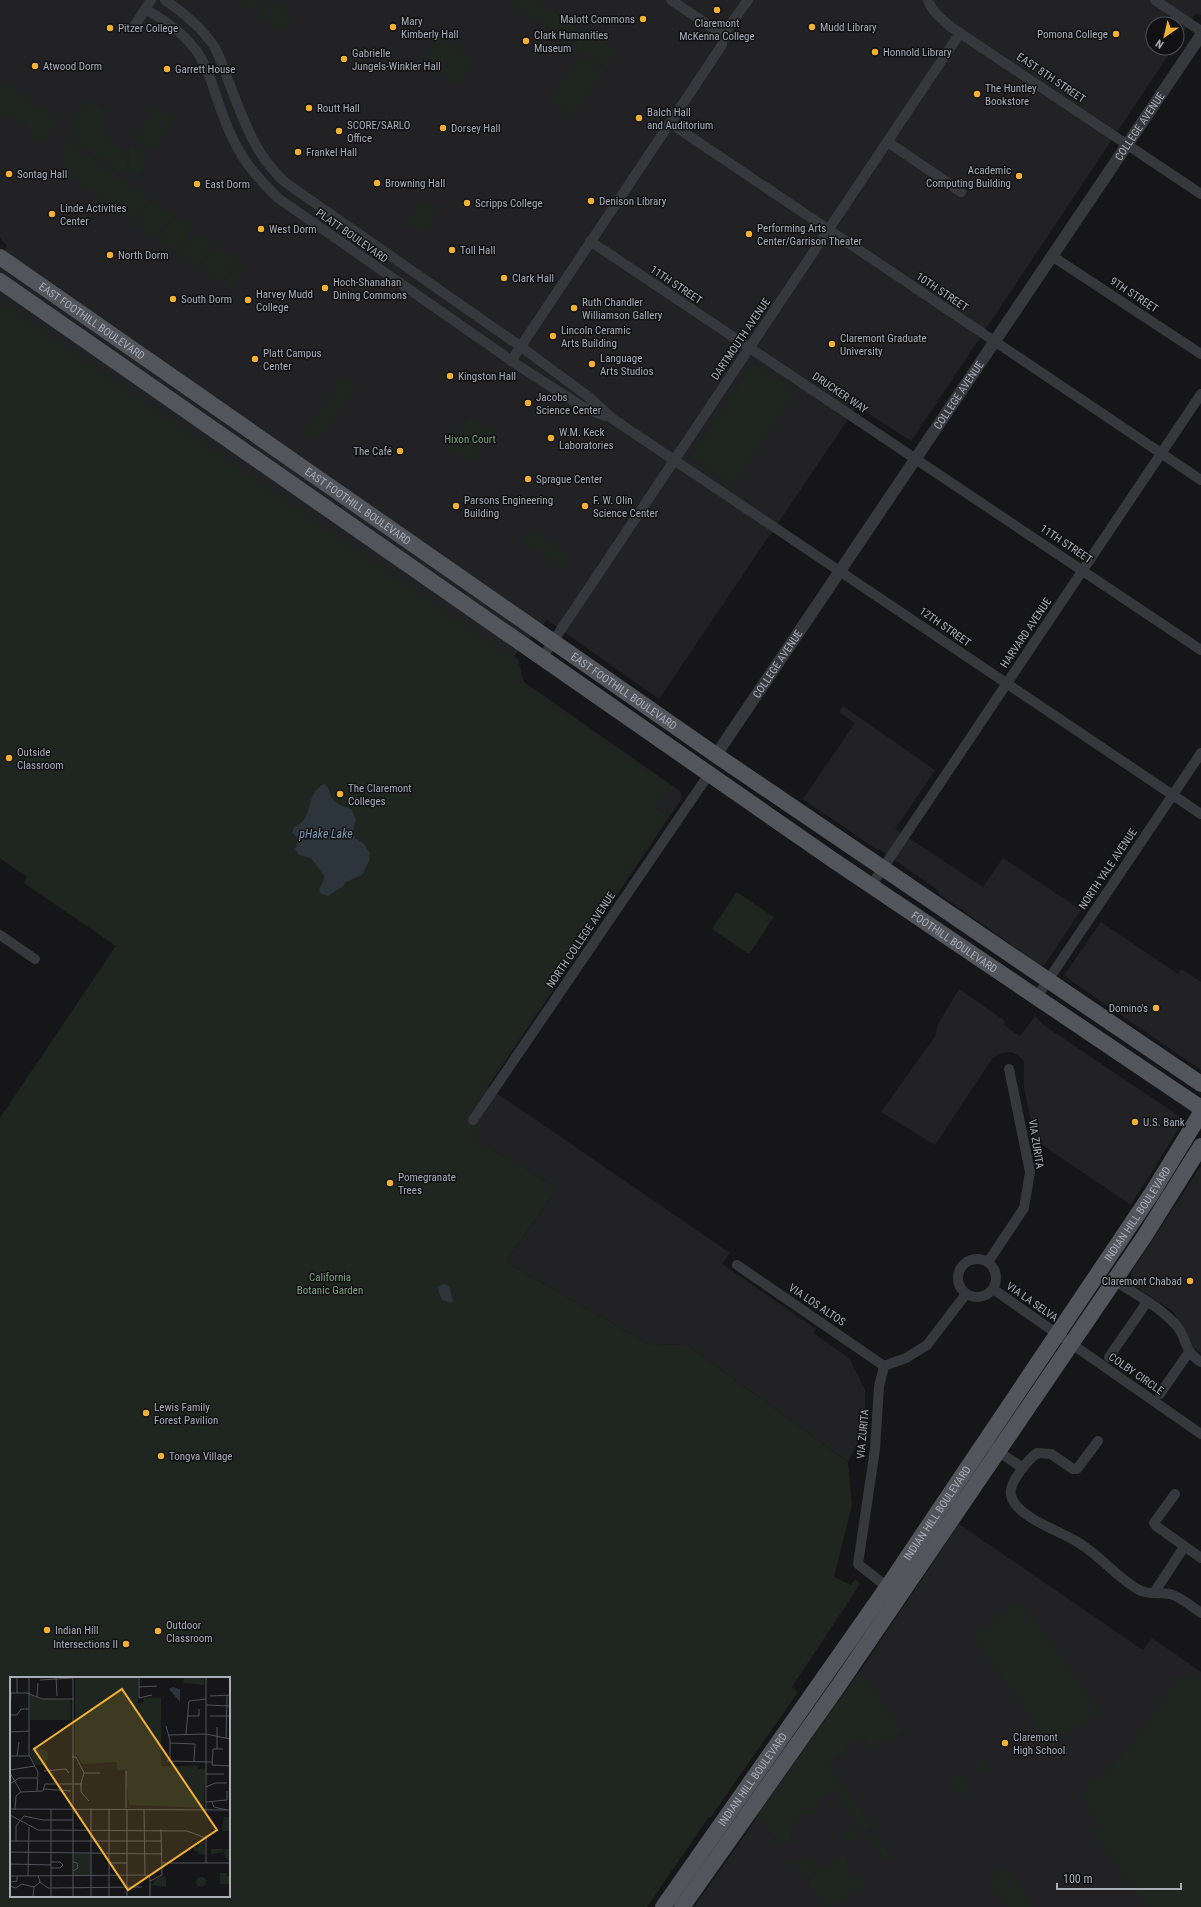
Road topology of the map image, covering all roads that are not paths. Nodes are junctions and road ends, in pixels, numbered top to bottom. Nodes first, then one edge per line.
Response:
1 (165, 0) edge
2 (671, 0) edge
3 (748, 0) edge
4 (928, 0) edge
5 (1155, 0) edge
6 (148, 4) edge
7 (135, 25) dead end
8 (1201, 31) edge
9 (960, 32) junction
10 (723, 35) junction
11 (1201, 36) edge
12 (670, 123) junction
13 (888, 142) junction
14 (1128, 144) junction
15 (961, 192) dead end
16 (1201, 194) edge
17 (830, 230) junction
18 (590, 241) junction
19 (1052, 256) junction
20 (0, 257) edge
21 (0, 282) edge
22 (995, 342) junction
23 (520, 346) junction
24 (750, 348) junction
25 (1201, 354) edge
26 (511, 361) junction
27 (1201, 394) edge
28 (612, 419) junction
29 (1161, 453) junction
30 (916, 459) junction
31 (674, 461) junction
32 (1201, 480) edge
33 (1083, 570) junction
34 (840, 572) junction
35 (552, 642) junction
36 (1201, 650) edge
37 (542, 658) junction
38 (1006, 684) junction
39 (653, 735) junction
40 (1201, 753) edge
41 (716, 755) junction
42 (709, 774) junction
43 (767, 789) junction
44 (1172, 795) junction
45 (1201, 814) edge
46 (883, 868) junction
47 (871, 886) junction
48 (0, 935) edge
49 (35, 959) dead end
50 (1047, 980) junction
51 (1036, 998) junction
52 (1009, 1069) dead end
53 (1201, 1084) edge
54 (1201, 1108) edge
55 (1201, 1114) edge
56 (473, 1120) dead end
57 (1201, 1146) edge
58 (988, 1262) junction
59 (737, 1265) dead end
60 (1114, 1280) junction
61 (993, 1289) junction
62 (966, 1294) junction
63 (1147, 1302) junction
64 (1057, 1334) junction
65 (1070, 1344) junction
66 (1189, 1352) junction
67 (1110, 1357) dead end
68 (1201, 1362) edge
69 (884, 1366) junction
70 (1160, 1394) dead end
71 (1201, 1434) edge
72 (1098, 1441) dead end
73 (991, 1446) junction
74 (1023, 1468) junction
75 (1175, 1494) dead end
76 (1184, 1547) junction
77 (1201, 1558) edge
78 (893, 1592) junction
79 (1154, 1593) junction
80 (1201, 1613) edge
81 (663, 1907) edge
82 (682, 1907) edge

1 - 23 street, PLATT BOULEVARD
2 - 10 street
3 - 10 street
4 - 9 street, EAST 8TH STREET
5 - 8 street
6 - 7 street
6 - 26 street, PLATT BOULEVARD
9 - 13 street, DARTMOUTH AVENUE
9 - 14 street, EAST 8TH STREET
10 - 12 street
11 - 14 street, COLLEGE AVENUE
12 - 17 street, 10TH STREET
12 - 18 street
13 - 15 street
13 - 17 street, DARTMOUTH AVENUE
14 - 16 street, EAST 8TH STREET
14 - 19 street, COLLEGE AVENUE
17 - 22 street, 10TH STREET
17 - 24 street, DARTMOUTH AVENUE
18 - 23 street
18 - 24 street, 11TH STREET
19 - 22 street, COLLEGE AVENUE
19 - 25 street, 9TH STREET
20 - 35 main road, EAST FOOTHILL BOULEVARD
21 - 37 main road, EAST FOOTHILL BOULEVARD
22 - 29 street, 10TH STREET
22 - 30 street, COLLEGE AVENUE
23 - 26 street
23 - 28 street, PLATT BOULEVARD
24 - 30 street, DRUCKER WAY
24 - 31 street, DARTMOUTH AVENUE
26 - 28 street, PLATT BOULEVARD
27 - 29 street, HARVARD AVENUE
28 - 31 street, PLATT BOULEVARD
29 - 32 street, 10TH STREET
29 - 33 street, HARVARD AVENUE
30 - 33 street, 11TH STREET
30 - 34 street, COLLEGE AVENUE
31 - 34 street, 12TH STREET
31 - 35 street, DARTMOUTH AVENUE
33 - 36 street, 11TH STREET
33 - 38 street, HARVARD AVENUE
34 - 38 street, 12TH STREET
34 - 41 street, COLLEGE AVENUE
35 - 37 street, DARTMOUTH AVENUE
35 - 41 main road, EAST FOOTHILL BOULEVARD
37 - 39 main road, EAST FOOTHILL BOULEVARD
38 - 44 street, 12TH STREET
38 - 46 street, HARVARD AVENUE
39 - 41 main road
39 - 42 main road, EAST FOOTHILL BOULEVARD
40 - 44 street, NORTH YALE AVENUE
41 - 43 main road, FOOTHILL BOULEVARD
42 - 43 main road
42 - 47 main road, FOOTHILL BOULEVARD
42 - 56 street, NORTH COLLEGE AVENUE
43 - 46 main road, FOOTHILL BOULEVARD
44 - 45 street, 12TH STREET
44 - 50 street, NORTH YALE AVENUE
46 - 47 street, HARVARD AVENUE
46 - 50 main road, FOOTHILL BOULEVARD
47 - 51 main road, FOOTHILL BOULEVARD
48 - 49 street
50 - 51 street, NORTH YALE AVENUE
50 - 53 main road, FOOTHILL BOULEVARD
51 - 54 main road, FOOTHILL BOULEVARD
52 - 58 street, VIA ZURITA
55 - 64 main road, INDIAN HILL BOULEVARD
57 - 60 main road, INDIAN HILL BOULEVARD
58 - 61 street
58 - 62 street
59 - 69 street, VIA LOS ALTOS
60 - 63 street
60 - 65 main road, INDIAN HILL BOULEVARD
61 - 62 street
61 - 64 street, VIA LA SELVA
62 - 69 street
63 - 66 street
63 - 67 street
64 - 65 street, COLBY CIRCLE
64 - 73 main road, INDIAN HILL BOULEVARD
65 - 71 street, COLBY CIRCLE
65 - 73 main road, INDIAN HILL BOULEVARD
66 - 68 street
66 - 70 street
69 - 78 street, VIA ZURITA
72 - 74 street
73 - 74 street
73 - 78 main road, INDIAN HILL BOULEVARD
74 - 79 street
75 - 76 street
76 - 77 street
76 - 79 street
78 - 81 main road, INDIAN HILL BOULEVARD
78 - 82 main road, INDIAN HILL BOULEVARD
79 - 80 street

